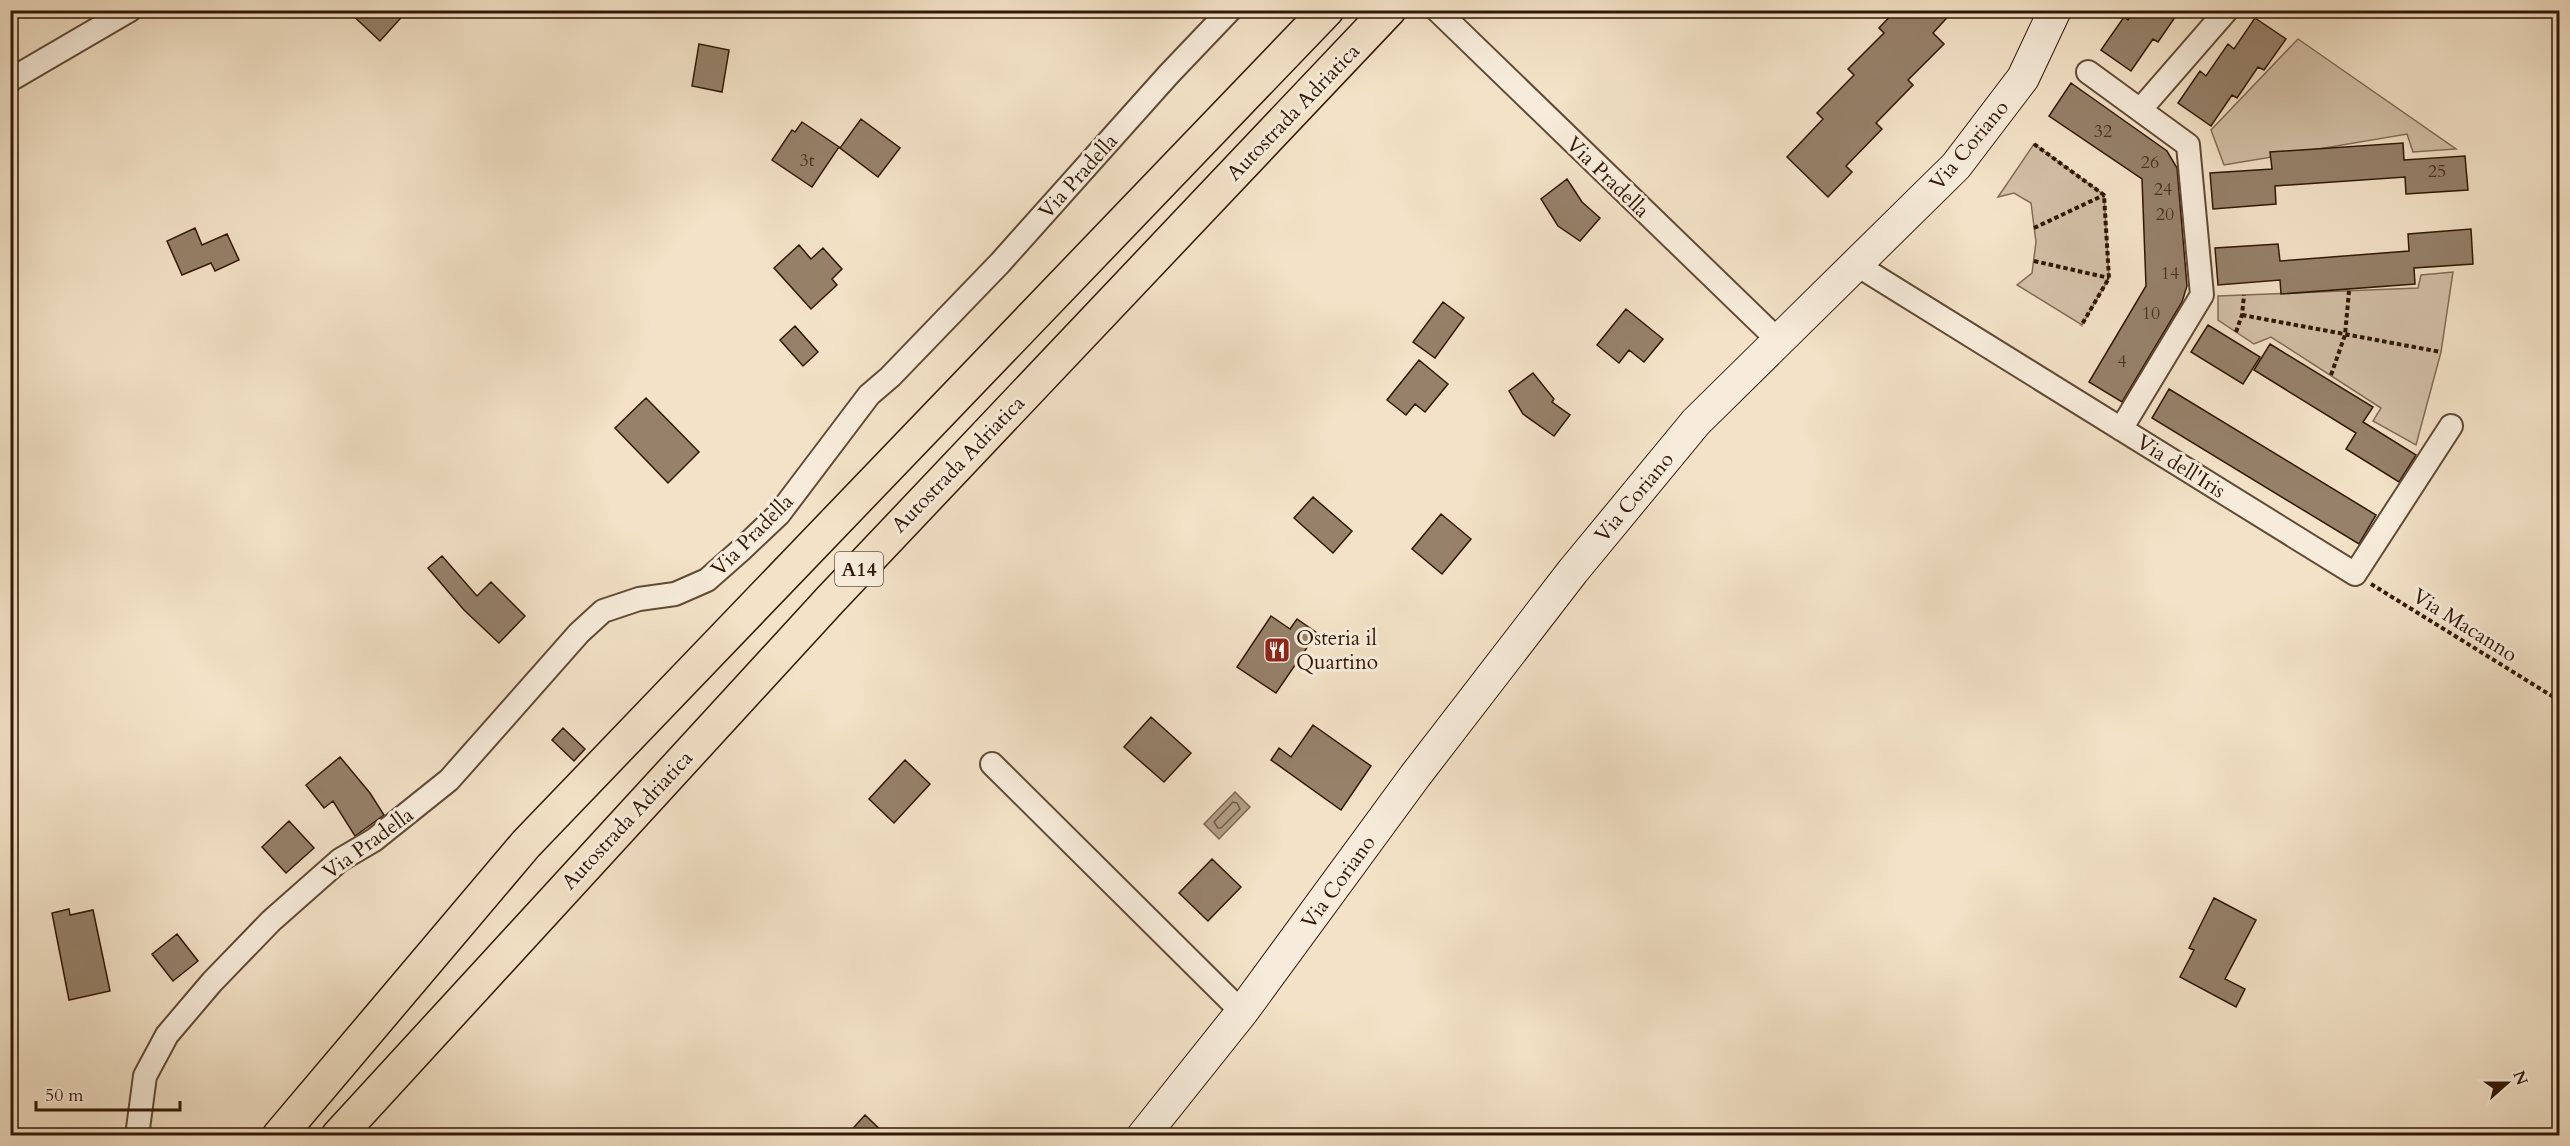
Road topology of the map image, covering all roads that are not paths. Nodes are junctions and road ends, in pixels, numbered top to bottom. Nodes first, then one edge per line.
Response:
1 (130, 10) edge
2 (1230, 10) edge
3 (1327, 10) edge
4 (1389, 10) edge
5 (1437, 10) edge
6 (2055, 10) edge
7 (2227, 10) edge
8 (2088, 72) dead end
9 (10, 80) edge
10 (2140, 110) junction
11 (1857, 265) junction
12 (1780, 342) junction
13 (2451, 426) dead end
14 (2121, 429) junction
15 (992, 764) dead end
16 (1242, 1011) junction
17 (137, 1136) edge
18 (279, 1136) edge
19 (338, 1136) edge
20 (1143, 1136) edge

1 - 9 street
2 - 17 street, Via Pradella
3 - 18 highway, A14
4 - 19 highway, Autostrada Adriatica / A14
5 - 12 street, Via Pradella
6 - 11 main road, Via Coriano
7 - 10 street
8 - 10 street
10 - 14 street
11 - 12 main road, Via Coriano
11 - 14 street, Via dell'Iris
12 - 16 main road, Via Coriano
13 - 14 street, Via dell'Iris
15 - 16 street
16 - 20 main road, Via Coriano

